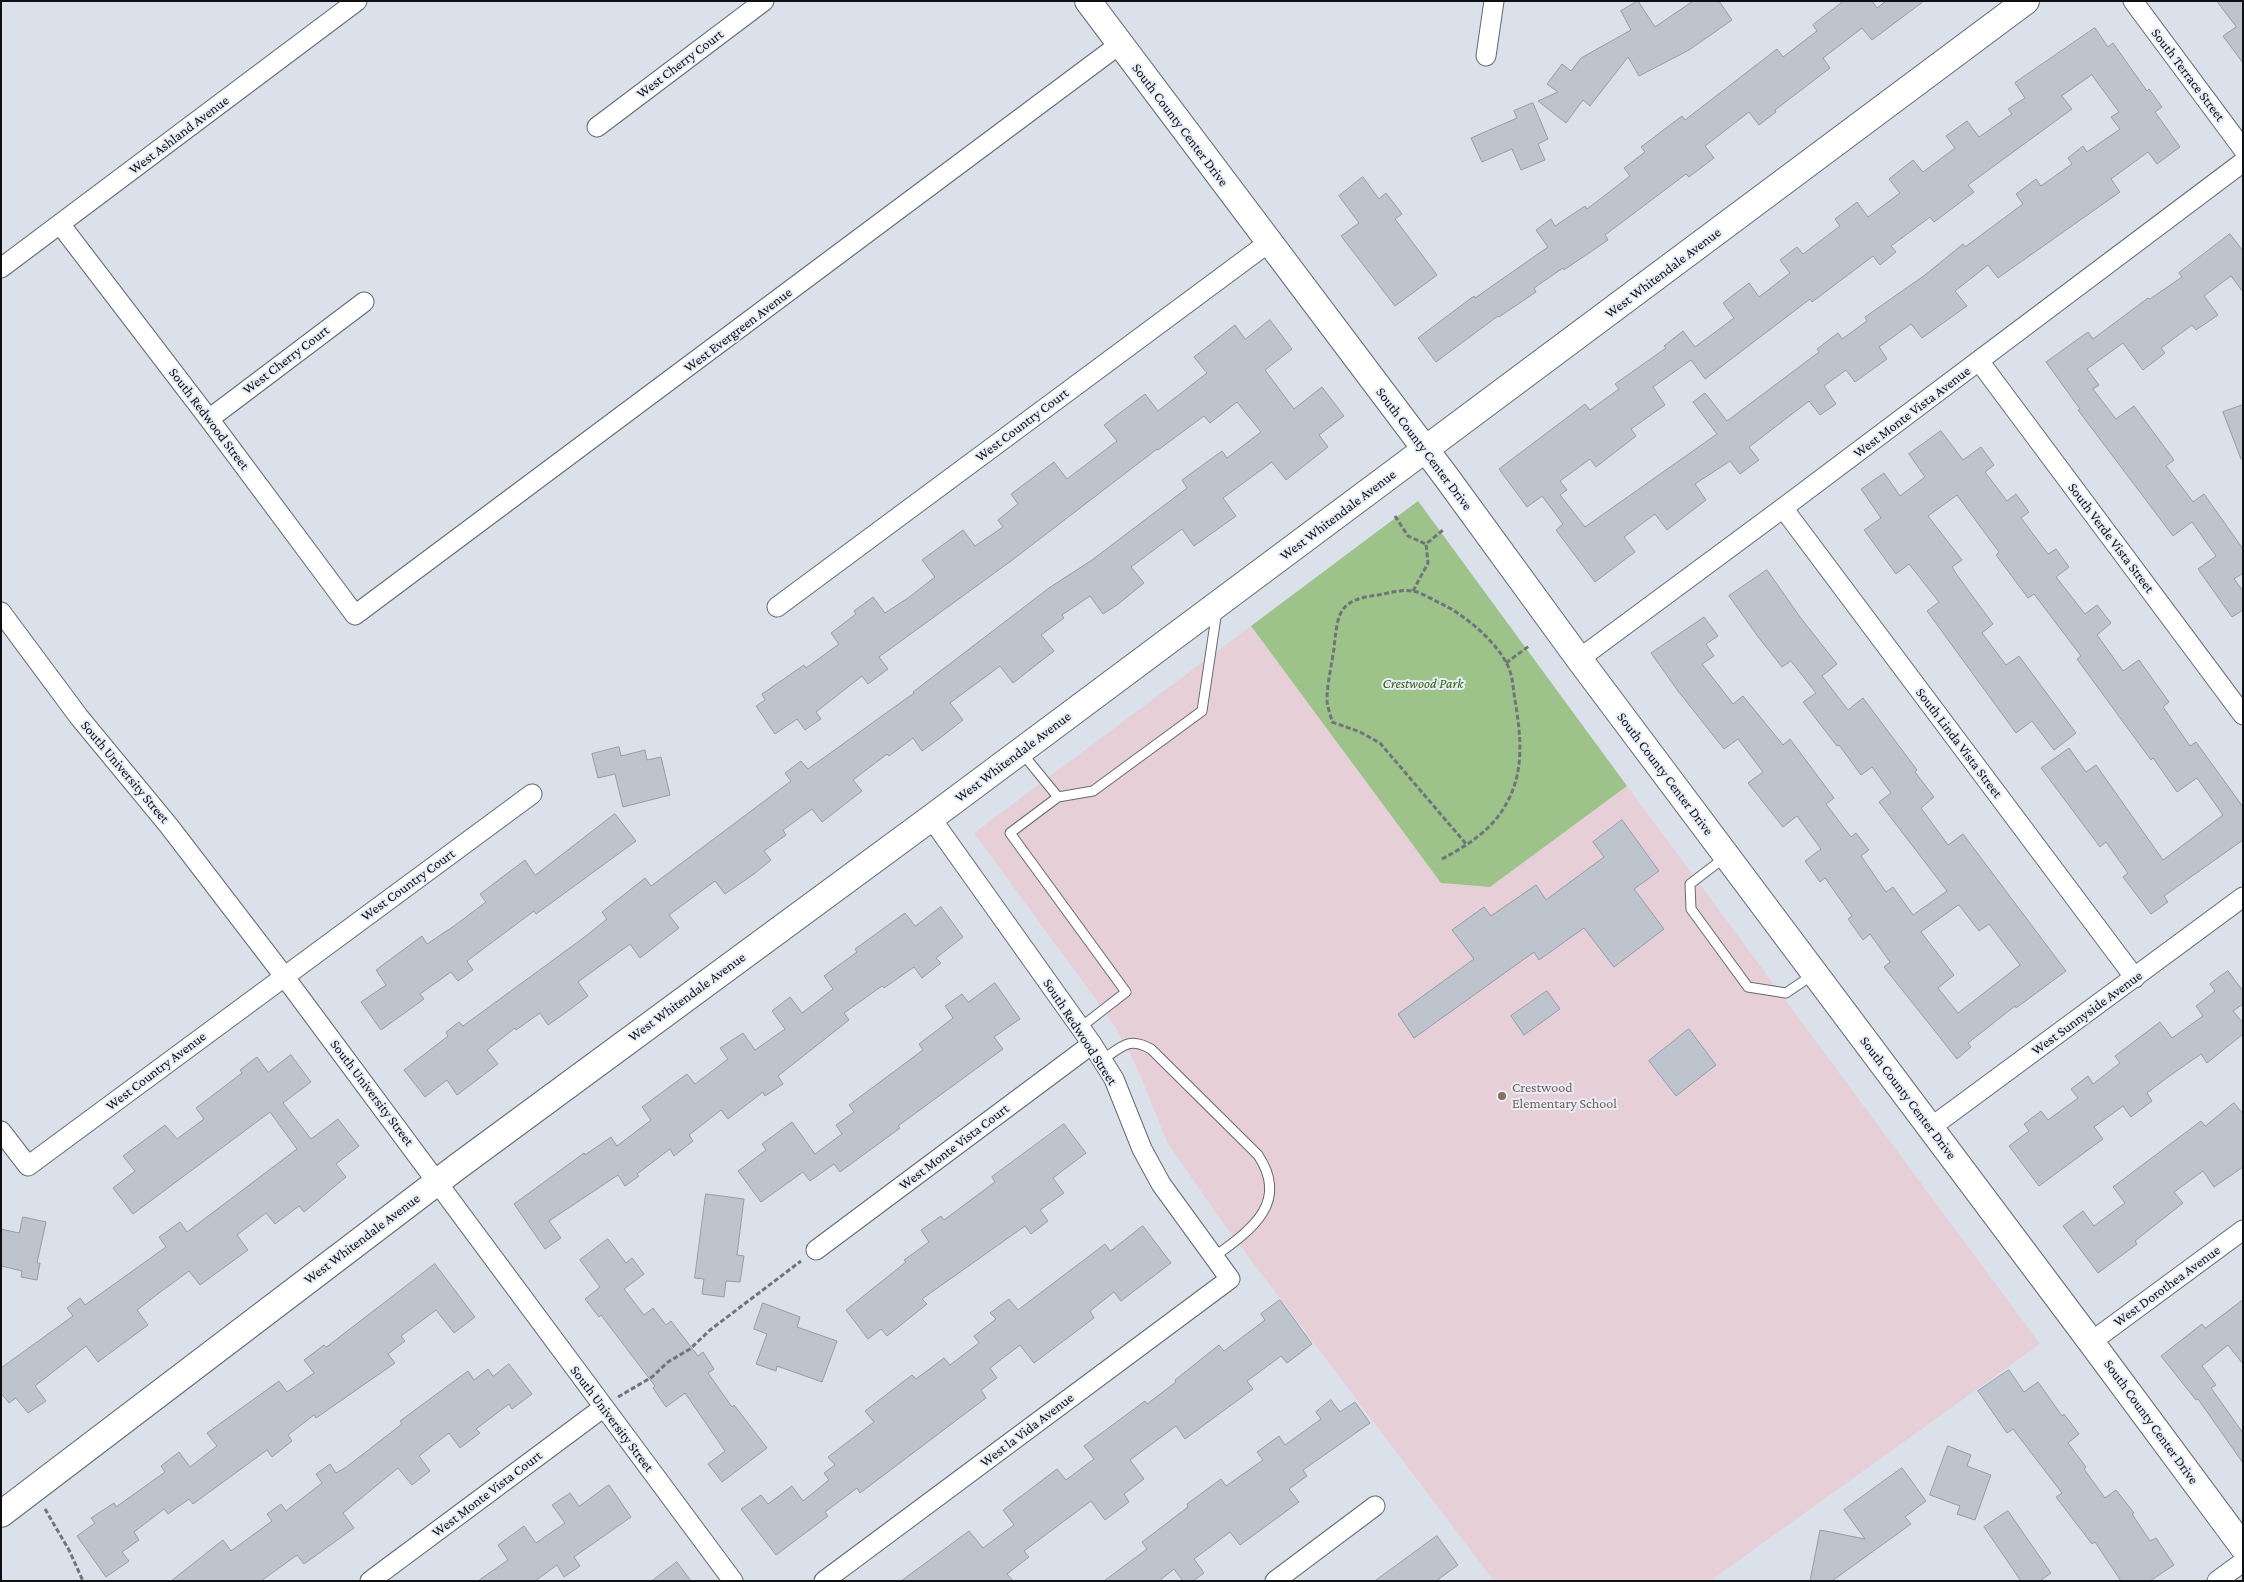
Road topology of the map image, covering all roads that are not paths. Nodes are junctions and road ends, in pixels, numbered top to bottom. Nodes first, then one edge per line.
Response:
1 (357, 1) edge
2 (764, 1) edge
3 (1088, 1) edge
4 (1494, 1) edge
5 (2026, 1) edge
6 (2133, 1) edge
7 (1120, 44) junction
8 (1486, 56) dead end
9 (597, 126) dead end
10 (2243, 149) edge
11 (2243, 162) edge
12 (60, 224) junction
13 (1268, 243) junction
14 (1, 268) edge
15 (364, 302) dead end
16 (1979, 361) junction
17 (209, 418) junction
18 (1426, 450) junction
19 (1784, 508) junction
20 (1218, 603) junction
21 (777, 607) dead end
22 (1, 612) edge
23 (355, 616) joint
24 (1579, 659) junction
25 (2243, 714) edge
26 (1020, 751) junction
27 (532, 794) dead end
28 (1058, 797) junction
29 (931, 818) junction
30 (1726, 856) junction
31 (2243, 897) edge
32 (1815, 974) junction
33 (284, 976) junction
34 (2136, 978) junction
35 (1081, 1027) junction
36 (1097, 1052) junction
37 (1930, 1128) junction
38 (1, 1131) edge
39 (438, 1181) junction
40 (2243, 1230) edge
41 (816, 1250) road end
42 (1214, 1257) junction
43 (1230, 1279) joint
44 (2091, 1342) junction
45 (604, 1407) junction
46 (1375, 1506) dead end
47 (1, 1514) edge
48 (2243, 1547) edge
49 (2243, 1562) edge
50 (370, 1581) edge
51 (733, 1581) edge
52 (824, 1581) edge
53 (1275, 1581) edge
54 (2217, 1581) edge

1 - 12 street, West Ashland Avenue
2 - 9 street, West Cherry Court
3 - 7 street, South County Center Drive
4 - 8 street
5 - 18 street, West Whitendale Avenue
6 - 10 street, South Terrace Street
7 - 13 street, South County Center Drive
7 - 23 street, West Evergreen Avenue
11 - 16 street, West Monte Vista Avenue
12 - 14 street, West Ashland Avenue
12 - 17 street, South Redwood Street
13 - 18 street, South County Center Drive
13 - 21 street, West Country Court
15 - 17 street, West Cherry Court
16 - 19 street, West Monte Vista Avenue
16 - 25 street, South Verde Vista Street
17 - 23 street, South Redwood Street
18 - 20 street, West Whitendale Avenue
18 - 24 street, South County Center Drive
19 - 24 street, West Monte Vista Avenue
19 - 34 street, South Linda Vista Street
20 - 26 street, West Whitendale Avenue
20 - 28 lane
22 - 33 street, South University Street
24 - 30 street, South County Center Drive
26 - 28 lane
26 - 29 street, West Whitendale Avenue
27 - 33 street, West Country Court
28 - 35 lane
29 - 35 street, South Redwood Street
29 - 39 street, West Whitendale Avenue
30 - 32 street, South County Center Drive
30 - 32 lane
31 - 34 street, West Sunnyside Avenue
32 - 37 street, South County Center Drive
33 - 38 street, West Country Avenue
33 - 39 street, South University Street
34 - 37 street, West Sunnyside Avenue
35 - 36 street, South Redwood Street
36 - 41 street, West Monte Vista Court
36 - 42 street, South Redwood Street
36 - 42 lane
37 - 44 street, South County Center Drive
39 - 45 street, South University Street
39 - 47 street, West Whitendale Avenue
40 - 44 street, West Dorothea Avenue
42 - 43 street, South Redwood Street
43 - 52 street, West la Vida Avenue
44 - 48 street, South County Center Drive
45 - 50 street, West Monte Vista Court
45 - 51 street, South University Street
46 - 53 street
49 - 54 street

